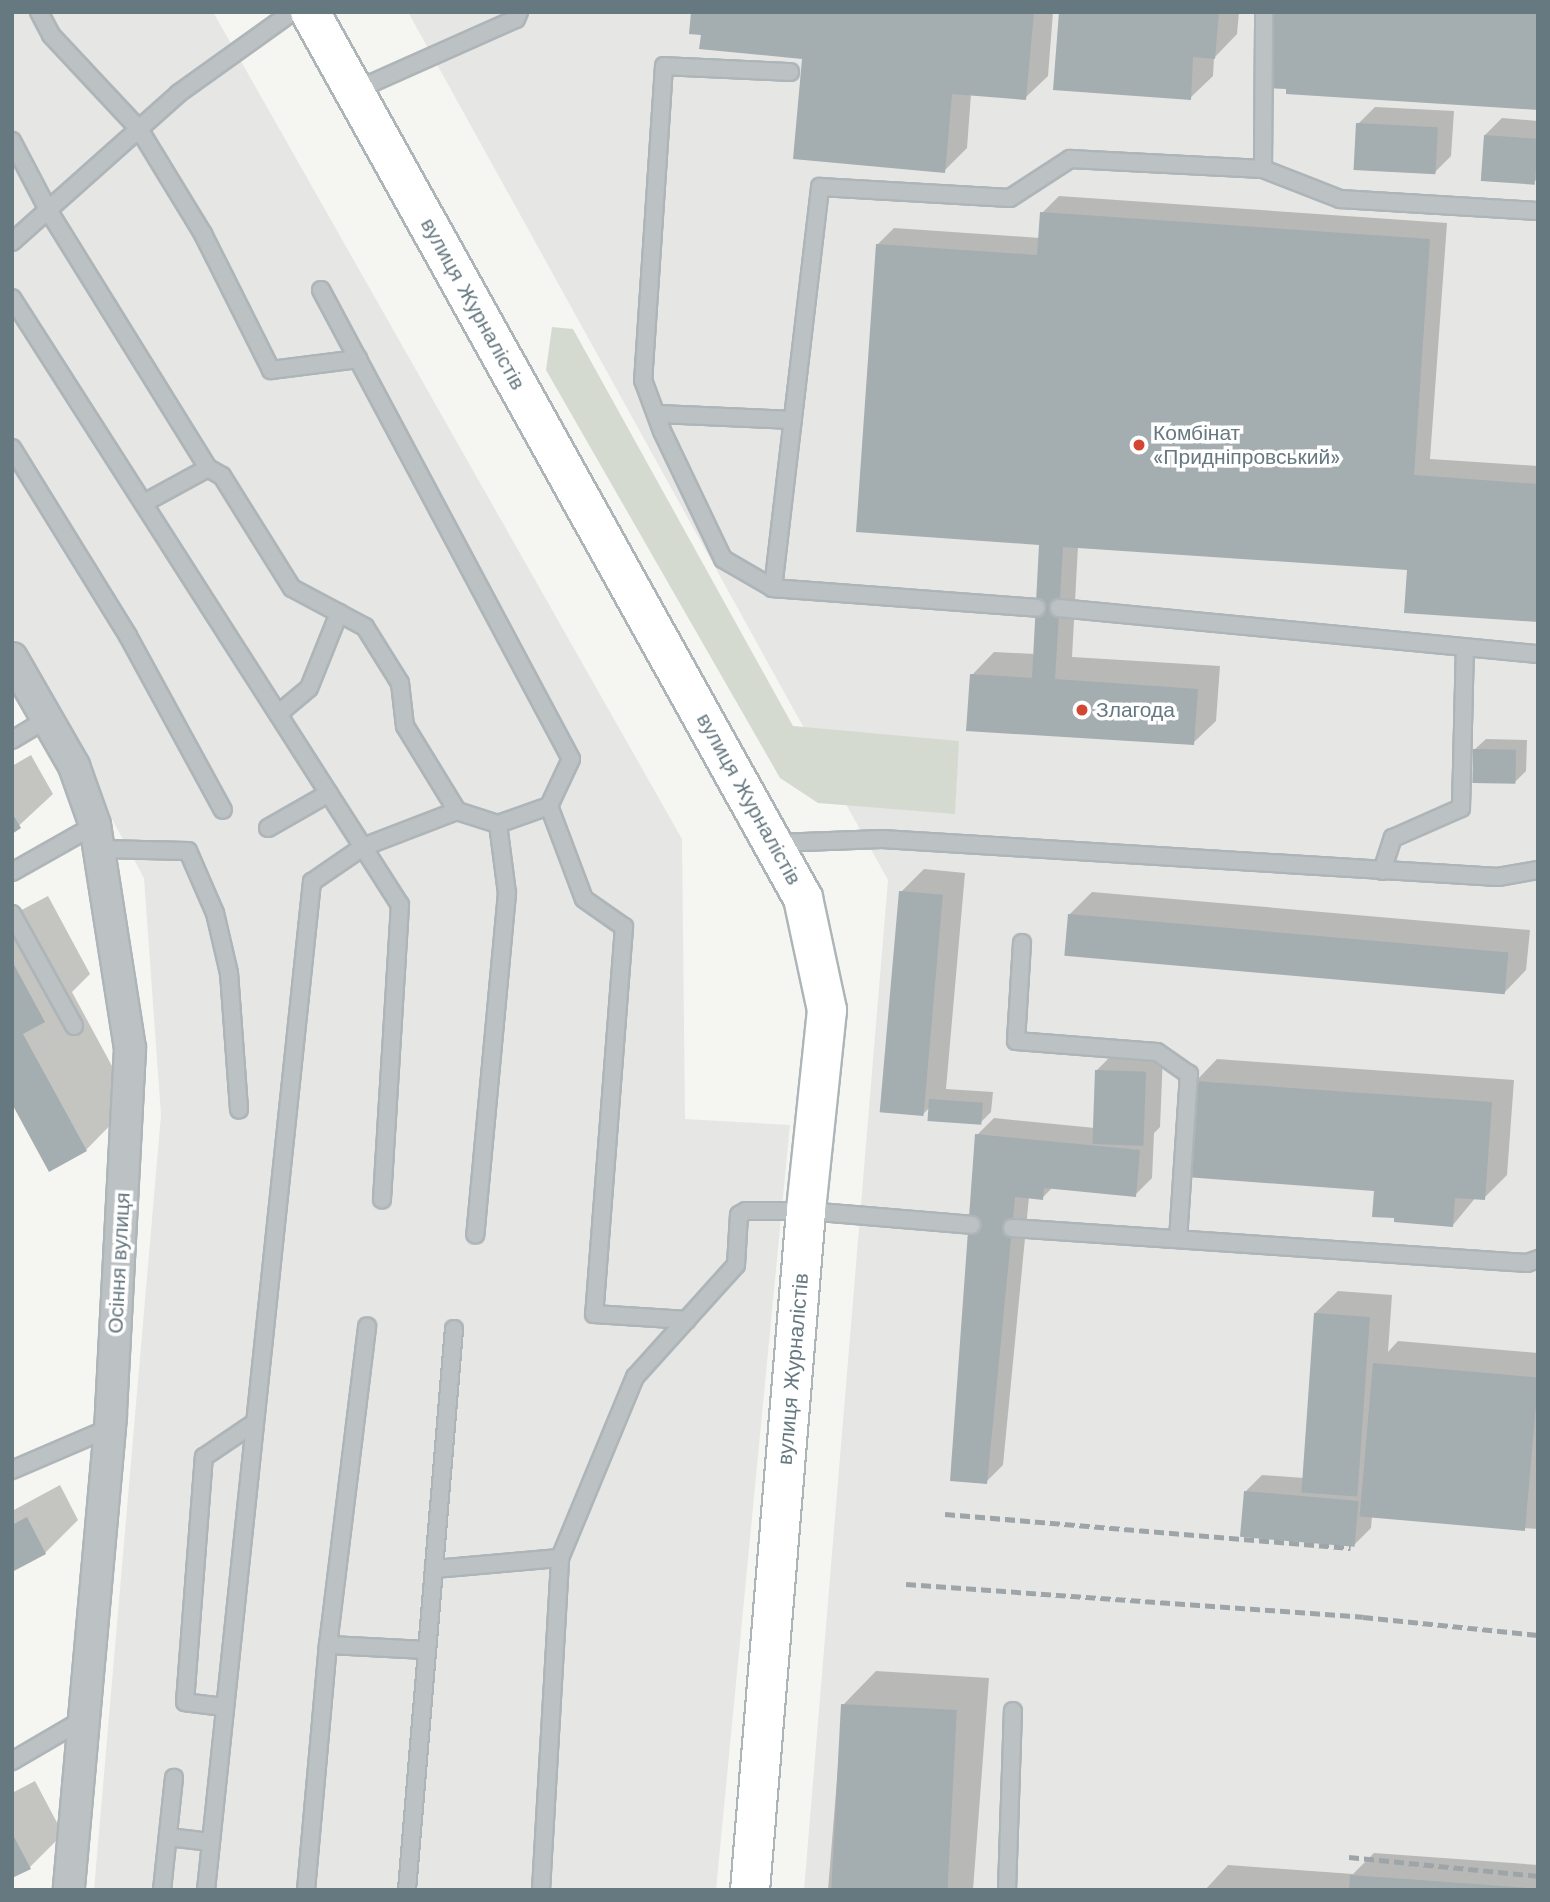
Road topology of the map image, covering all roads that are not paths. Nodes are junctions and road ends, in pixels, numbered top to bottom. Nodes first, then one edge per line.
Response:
1 (39, 12) edge
2 (292, 12) edge
3 (310, 12) edge
4 (519, 12) edge
5 (1264, 12) edge
6 (790, 72) dead end
7 (354, 91) junction
8 (139, 129) junction
9 (12, 141) edge
10 (1263, 169) junction
11 (48, 211) junction
12 (1538, 211) edge
13 (12, 242) edge
14 (321, 290) dead end
15 (12, 298) edge
16 (358, 359) junction
17 (659, 414) junction
18 (793, 420) junction
19 (12, 448) edge
20 (208, 468) junction
21 (144, 503) junction
22 (773, 588) junction
23 (1036, 608) dead end
24 (1059, 608) dead end
25 (339, 613) junction
26 (1465, 649) junction
27 (1538, 654) edge
28 (12, 658) edge
29 (278, 714) junction
30 (47, 719) junction
31 (12, 740) edge
32 (329, 793) junction
33 (549, 806) junction
34 (223, 810) dead end
35 (457, 811) junction
36 (498, 824) junction
37 (268, 828) dead end
38 (98, 837) junction
39 (776, 843) junction
40 (363, 847) junction
41 (1538, 870) edge
42 (1382, 871) junction
43 (12, 872) edge
44 (12, 914) edge
45 (1022, 943) dead end
46 (74, 1026) dead end
47 (239, 1110) dead end
48 (382, 1199) dead end
49 (806, 1211) junction
50 (971, 1225) dead end
51 (1012, 1228) dead end
52 (475, 1235) dead end
53 (1178, 1239) junction
54 (1538, 1259) edge
55 (687, 1320) junction
56 (366, 1326) dead end
57 (454, 1329) dead end
58 (254, 1423) junction
59 (110, 1428) junction
60 (12, 1470) edge
61 (560, 1558) junction
62 (434, 1569) junction
63 (328, 1645) junction
64 (427, 1650) junction
65 (224, 1707) junction
66 (1013, 1711) dead end
67 (84, 1719) junction
68 (12, 1761) edge
69 (174, 1778) dead end
70 (168, 1837) junction
71 (211, 1842) junction
72 (66, 1888) edge
73 (162, 1890) edge
74 (206, 1890) edge
75 (306, 1890) edge
76 (407, 1890) edge
77 (541, 1890) edge
78 (750, 1890) edge
79 (1007, 1890) edge

1 - 8 lane
2 - 8 lane
3 - 7 street, вулиця Журналістів
4 - 7 lane
5 - 10 lane
6 - 17 lane
7 - 39 street, вулиця Журналістів
8 - 11 lane
8 - 16 lane
9 - 11 lane
10 - 12 lane
10 - 18 lane
11 - 13 lane
11 - 20 lane
14 - 16 lane
15 - 21 lane
16 - 33 lane
17 - 18 lane
17 - 22 lane
18 - 22 lane
19 - 34 lane
20 - 21 lane
20 - 25 lane
21 - 29 lane
22 - 23 lane
24 - 26 lane
25 - 29 lane
25 - 35 lane
26 - 27 lane
26 - 42 lane
28 - 30 street, Осіння вулиця
29 - 32 lane
30 - 31 lane
30 - 38 street, Осіння вулиця
32 - 37 lane
32 - 40 lane
33 - 36 lane
33 - 55 lane
35 - 36 lane
35 - 40 lane
36 - 52 lane
38 - 43 lane
38 - 47 lane
38 - 59 street, Осіння вулиця
39 - 42 lane
39 - 49 street, вулиця Журналістів
40 - 48 lane
40 - 58 lane
41 - 42 lane
44 - 46 lane
45 - 53 lane
49 - 50 lane
49 - 55 lane
49 - 78 street, вулиця Журналістів
51 - 53 lane
53 - 54 lane
55 - 61 lane
56 - 63 lane
57 - 62 lane
58 - 65 lane
58 - 65 lane
59 - 60 lane
59 - 67 street, Осіння вулиця
61 - 62 lane
61 - 77 lane
62 - 64 lane
63 - 64 lane
63 - 75 lane
64 - 76 lane
65 - 71 lane
66 - 79 lane
67 - 68 lane
67 - 72 street, Осіння вулиця
69 - 70 lane
70 - 71 lane
70 - 73 lane
71 - 74 lane

